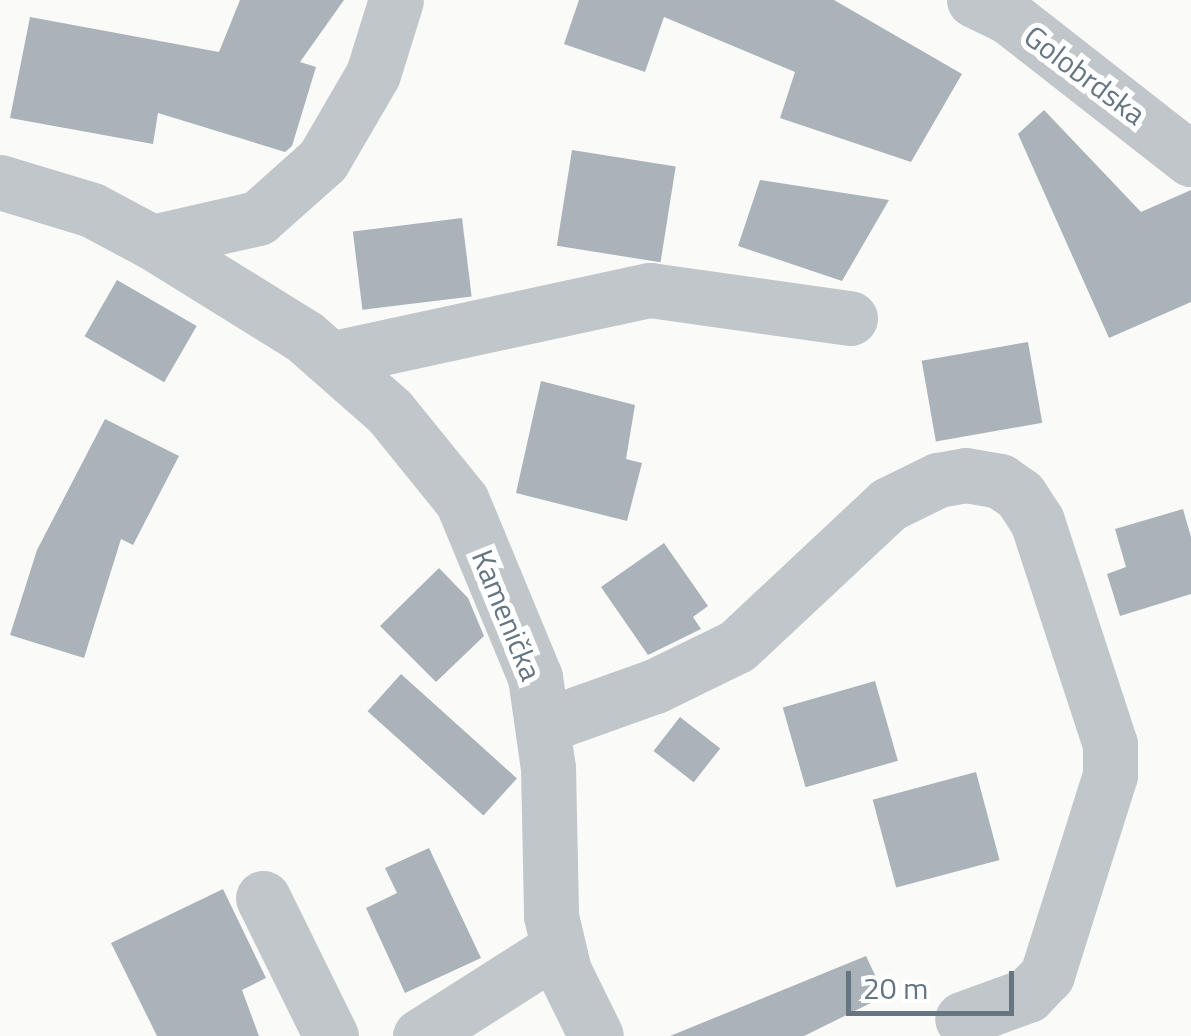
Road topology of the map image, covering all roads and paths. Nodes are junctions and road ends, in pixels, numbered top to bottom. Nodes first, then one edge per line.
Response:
1 (396, 0) edge
2 (974, 0) edge
3 (1191, 159) edge
4 (0, 182) edge
5 (152, 242) junction
6 (850, 318) dead end
7 (330, 360) junction
8 (543, 726) junction
9 (263, 898) dead end
10 (558, 948) junction
11 (962, 1020) dead end
12 (331, 1036) edge
13 (420, 1036) edge
14 (596, 1036) edge

1 - 5 street
2 - 3 street, Golobrdska
4 - 5 street, Kamenička
5 - 7 street, Kamenička
6 - 7 street
7 - 8 street, Kamenička
8 - 10 street, Kamenička
8 - 11 street
9 - 12 street
10 - 13 street
10 - 14 street, Kamenička

